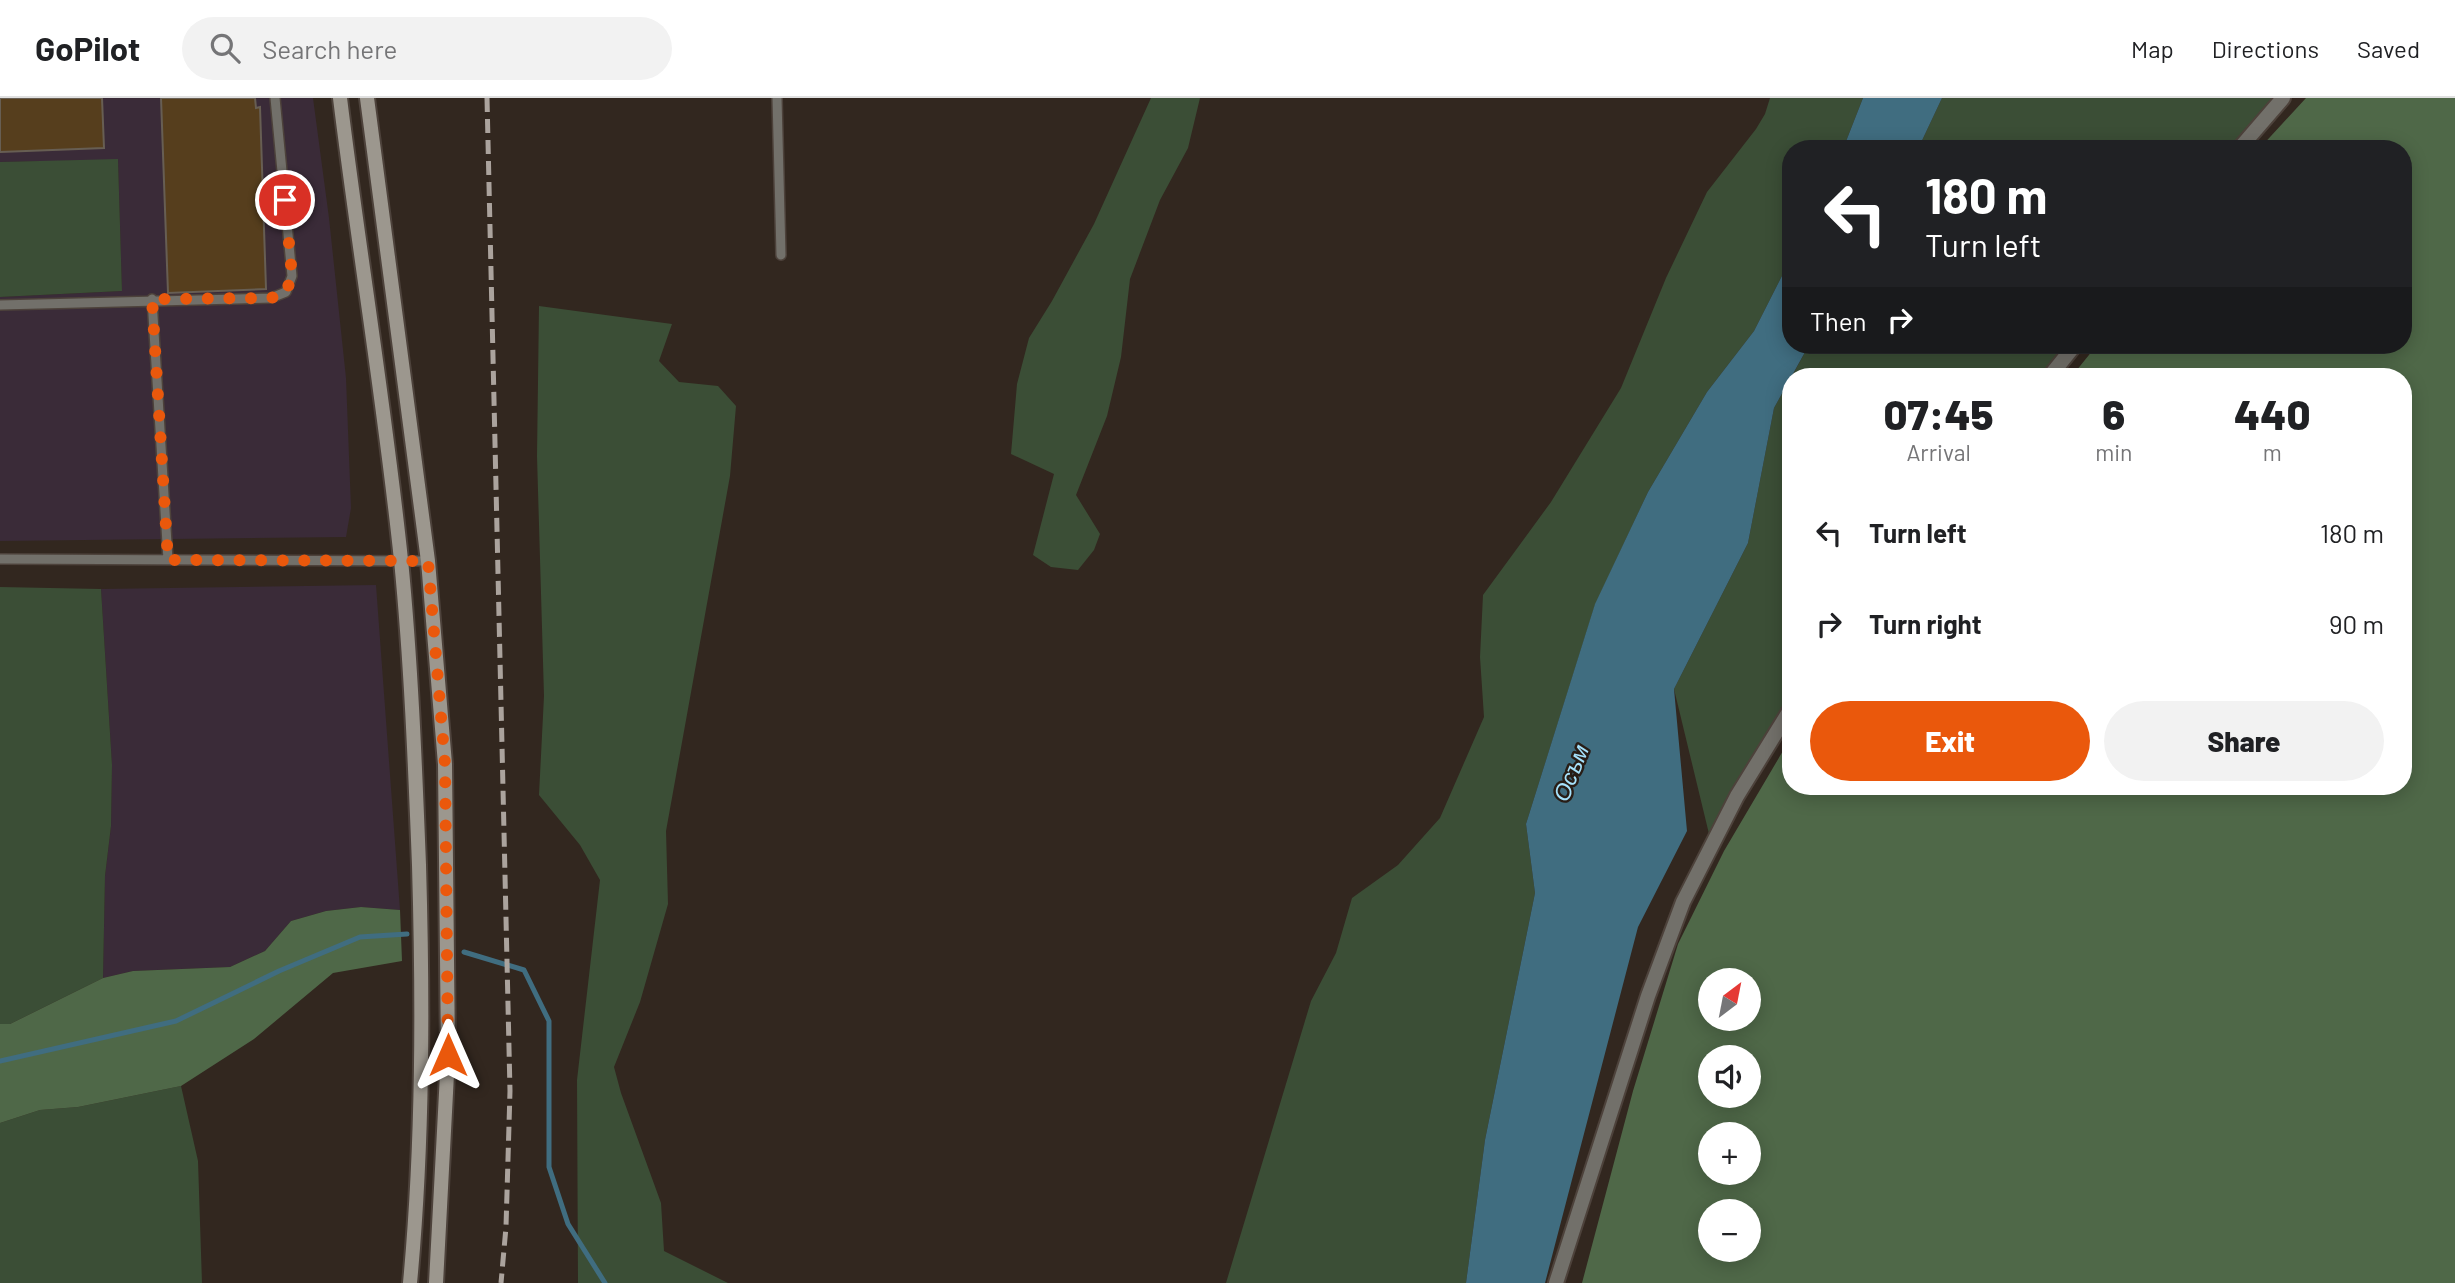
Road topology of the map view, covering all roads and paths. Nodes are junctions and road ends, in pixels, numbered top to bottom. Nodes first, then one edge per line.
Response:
1 (275, 98) edge
2 (340, 98) edge
3 (367, 98) edge
4 (777, 98) edge
5 (2283, 98) edge
6 (2247, 140) edge
7 (781, 255) dead end
8 (152, 299) junction
9 (0, 304) edge
10 (2068, 354) edge
11 (2056, 368) edge
12 (0, 559) edge
13 (168, 560) junction
14 (401, 561) junction
15 (428, 561) junction
16 (1782, 723) edge
17 (410, 1283) edge
18 (436, 1283) edge
19 (1556, 1283) edge

1 - 8 lane
2 - 14 main road
3 - 15 main road
4 - 7 lane
5 - 6 street
8 - 9 lane
8 - 13 lane
10 - 11 street
12 - 13 lane
13 - 14 lane
14 - 15 lane
14 - 17 main road
15 - 18 main road
16 - 19 street

